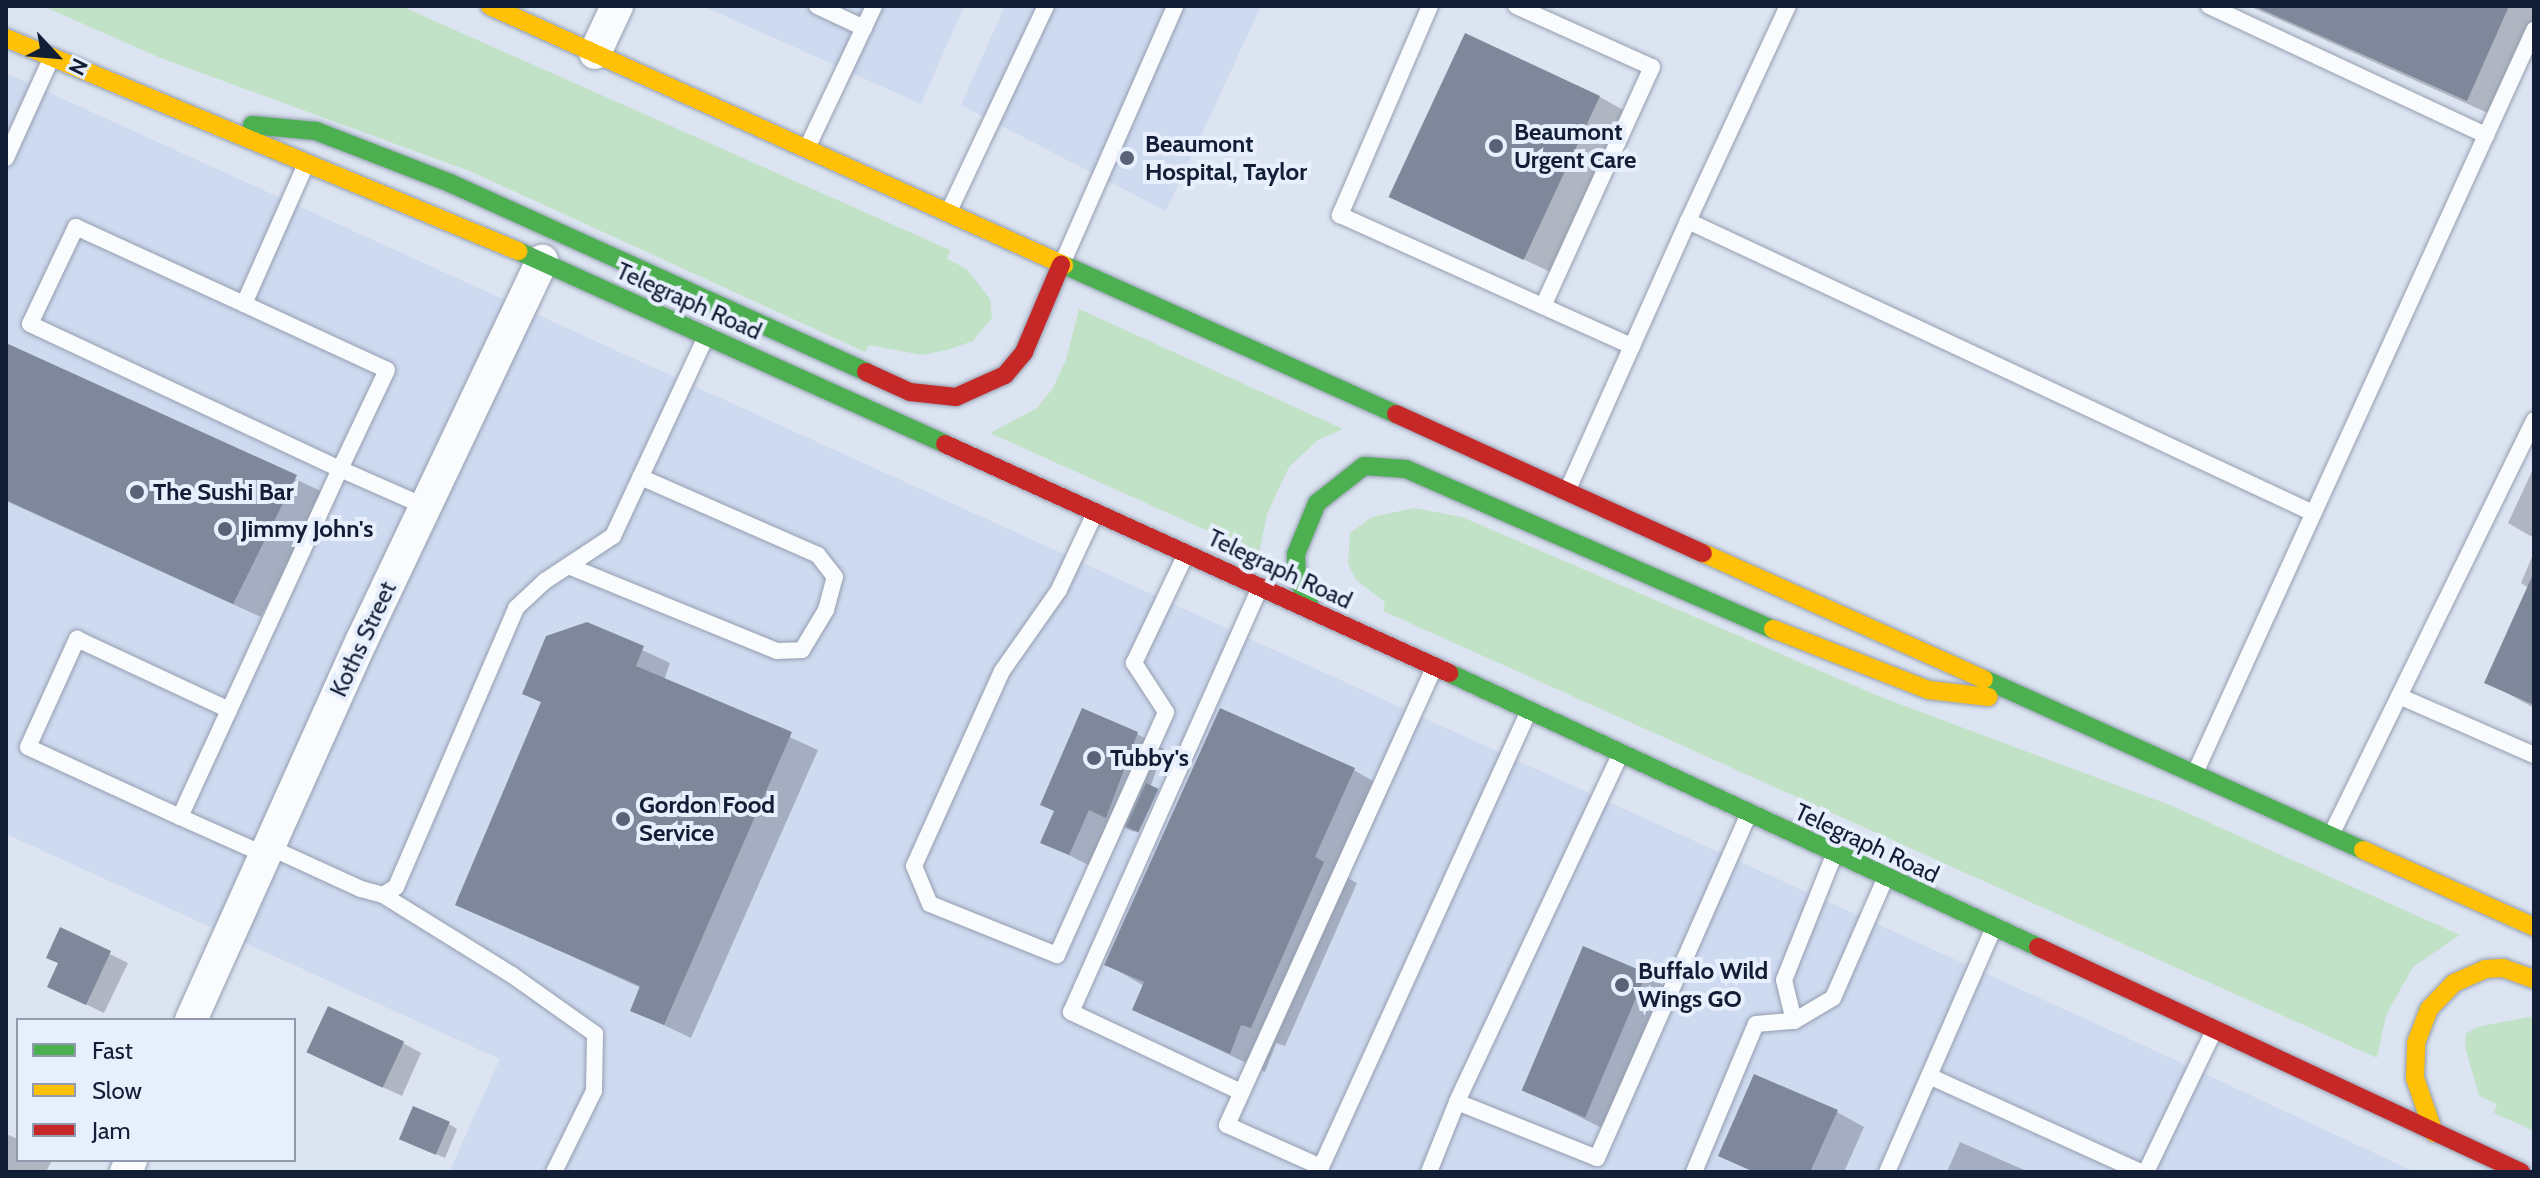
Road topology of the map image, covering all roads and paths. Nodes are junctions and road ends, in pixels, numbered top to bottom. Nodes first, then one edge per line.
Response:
1 (617, 6) edge
2 (817, 6) edge
3 (874, 6) edge
4 (1046, 6) edge
5 (1175, 6) edge
6 (1430, 6) edge
7 (1516, 6) edge
8 (1788, 6) edge
9 (2209, 6) edge
10 (501, 8) edge
11 (864, 28) junction
12 (2534, 30) edge
13 (6, 38) edge
14 (595, 53) junction
15 (52, 57) junction
16 (208, 121) junction
17 (2486, 135) junction
18 (806, 150) junction
19 (6, 158) edge
20 (306, 162) junction
21 (947, 214) junction
22 (1688, 221) junction
23 (542, 261) junction
24 (1061, 265) junction
25 (244, 304) junction
26 (1543, 306) junction
27 (707, 335) junction
28 (1632, 346) junction
29 (2534, 420) edge
30 (340, 469) junction
31 (640, 477) junction
32 (1566, 493) junction
33 (426, 507) junction
34 (1095, 511) junction
35 (2313, 513) junction
36 (1186, 553) junction
37 (571, 567) junction
38 (1261, 586) junction
39 (1311, 609) junction
40 (1434, 667) junction
41 (2399, 696) junction
42 (2032, 702) junction
43 (229, 710) junction
44 (1529, 711) junction
45 (1621, 754) junction
46 (2534, 755) edge
47 (2194, 775) junction
48 (1749, 814) junction
49 (180, 817) junction
50 (2331, 836) junction
51 (265, 850) junction
52 (1834, 855) junction
53 (1885, 878) junction
54 (383, 895) junction
55 (1993, 927) junction
56 (2534, 927) edge
57 (2534, 979) edge
58 (192, 1018) edge
59 (1794, 1021) junction
60 (2214, 1030) junction
61 (1929, 1076) junction
62 (1241, 1092) junction
63 (1457, 1102) junction
64 (2434, 1133) junction
65 (1601, 1165) edge
66 (554, 1172) edge
67 (1429, 1172) edge
68 (1694, 1172) edge
69 (1887, 1172) edge
70 (2143, 1172) edge
71 (2521, 1172) edge

1 - 14 street
2 - 11 lane
3 - 11 lane
4 - 21 lane
5 - 24 lane
6 - 26 lane
7 - 26 lane
8 - 22 lane
9 - 17 lane
10 - 14 main road
11 - 18 lane
12 - 17 lane
13 - 15 main road, Telegraph Road
14 - 18 main road
15 - 16 main road, Telegraph Road
15 - 19 lane
16 - 20 main road, Telegraph Road
16 - 24 main road
17 - 35 lane
18 - 21 main road
20 - 23 main road, Telegraph Road
20 - 25 lane
21 - 24 main road
22 - 28 lane
22 - 35 lane
23 - 27 main road, Telegraph Road
23 - 33 street, Koths Street
24 - 32 main road
25 - 30 lane
25 - 30 lane
26 - 28 lane
27 - 31 lane
27 - 34 main road, Telegraph Road
28 - 32 lane
29 - 41 lane
30 - 33 lane
30 - 43 lane
31 - 37 lane
31 - 37 lane
32 - 42 main road
33 - 51 street, Koths Street
34 - 36 main road, Telegraph Road
34 - 36 lane
35 - 47 lane
36 - 38 main road, Telegraph Road
37 - 54 lane
38 - 39 main road, Telegraph Road
38 - 62 lane
39 - 40 main road, Telegraph Road
39 - 42 main road
40 - 44 main road, Telegraph Road
40 - 62 lane
41 - 46 lane
41 - 50 lane
42 - 47 main road
43 - 49 lane
43 - 49 lane
44 - 45 main road, Telegraph Road
44 - 62 lane
45 - 48 main road, Telegraph Road
45 - 63 lane
47 - 50 main road
48 - 52 main road, Telegraph Road
48 - 65 lane
49 - 51 lane
50 - 56 main road
51 - 54 lane
51 - 58 street, Koths Street
52 - 53 main road, Telegraph Road
52 - 59 lane
53 - 55 main road, Telegraph Road
53 - 59 lane
54 - 66 lane
55 - 60 main road, Telegraph Road
55 - 61 lane
57 - 64 main road
59 - 68 lane
60 - 64 main road, Telegraph Road
60 - 70 lane
61 - 69 lane
61 - 70 lane
63 - 65 lane
63 - 67 lane
64 - 71 main road, Telegraph Road

